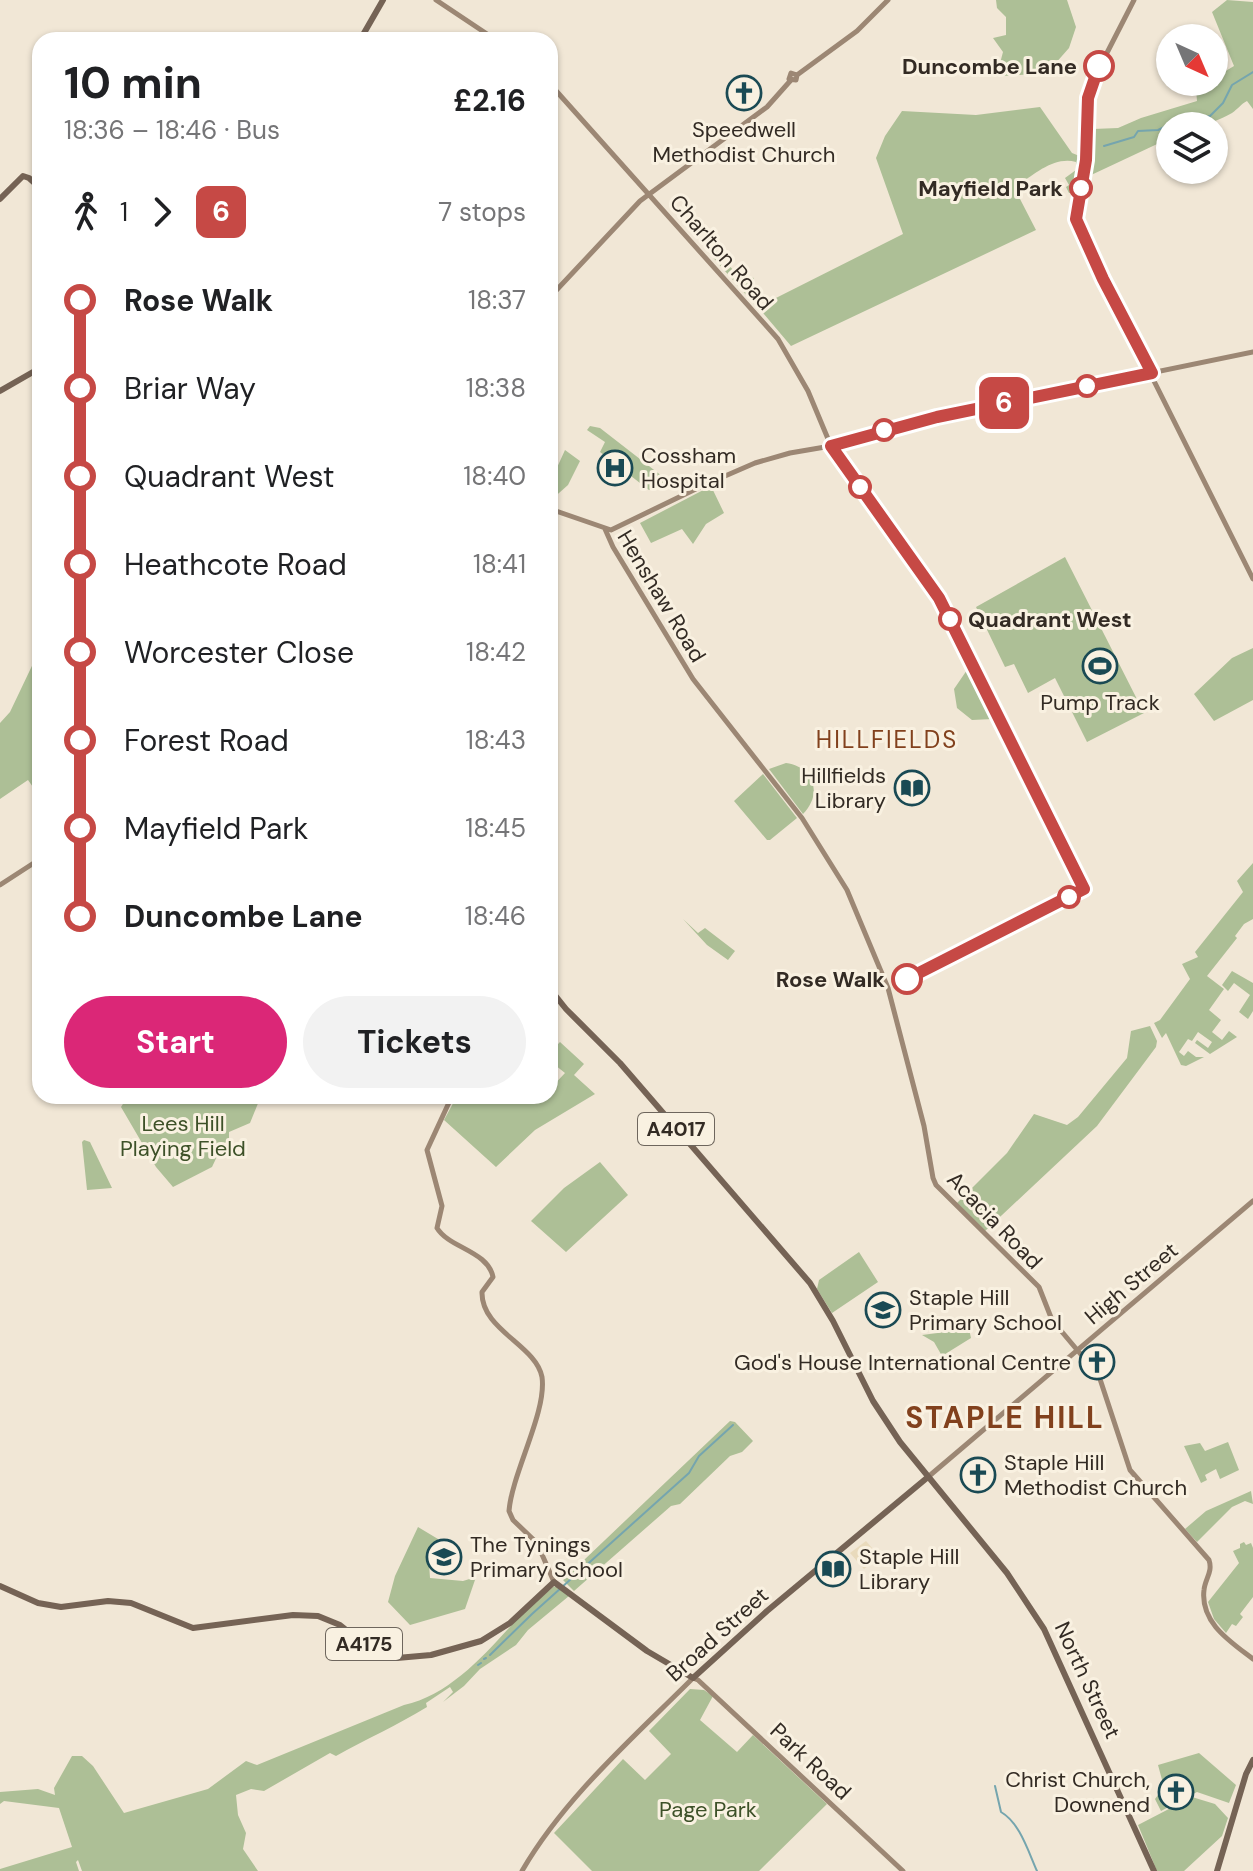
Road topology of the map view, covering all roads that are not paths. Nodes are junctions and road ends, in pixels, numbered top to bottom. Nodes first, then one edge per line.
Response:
1 (383, 0) edge
2 (436, 0) edge
3 (888, 0) edge
4 (1134, 0) edge
5 (365, 32) edge
6 (484, 32) edge
7 (558, 91) edge
8 (32, 180) edge
9 (649, 193) junction
10 (0, 199) edge
11 (558, 289) edge
12 (1253, 352) edge
13 (32, 373) edge
14 (1152, 373) junction
15 (0, 391) edge
16 (831, 446) junction
17 (558, 512) edge
18 (605, 529) junction
19 (1253, 579) edge
20 (32, 864) edge
21 (0, 885) edge
22 (558, 999) edge
23 (905, 1053) joint
24 (448, 1104) edge
25 (1253, 1201) edge
26 (1076, 1351) junction
27 (928, 1477) junction
28 (557, 1584) junction
29 (0, 1586) edge
30 (1253, 1659) edge
31 (693, 1678) junction
32 (1253, 1760) edge
33 (522, 1871) edge
34 (903, 1871) edge
35 (1154, 1871) edge
36 (1217, 1871) edge

1 - 5 main road
2 - 6 street
3 - 9 street
4 - 14 street
7 - 9 street, Charlton Road
8 - 10 main road
9 - 11 street
9 - 16 street, Charlton Road
12 - 14 street
13 - 15 main road
14 - 16 street
14 - 19 street
16 - 18 street
17 - 18 street
18 - 23 street, Henshaw Road
20 - 21 street
22 - 27 main road, A4017
23 - 26 street, Acacia Road
24 - 28 street
25 - 26 street, High Street
26 - 27 street, High Street
26 - 30 street, Acacia Road
27 - 31 main road, Broad Street
27 - 35 main road, North Street / A4017
28 - 29 main road, A4175
28 - 31 main road
31 - 33 street, Broad Street
31 - 34 street, Park Road
32 - 36 main road

